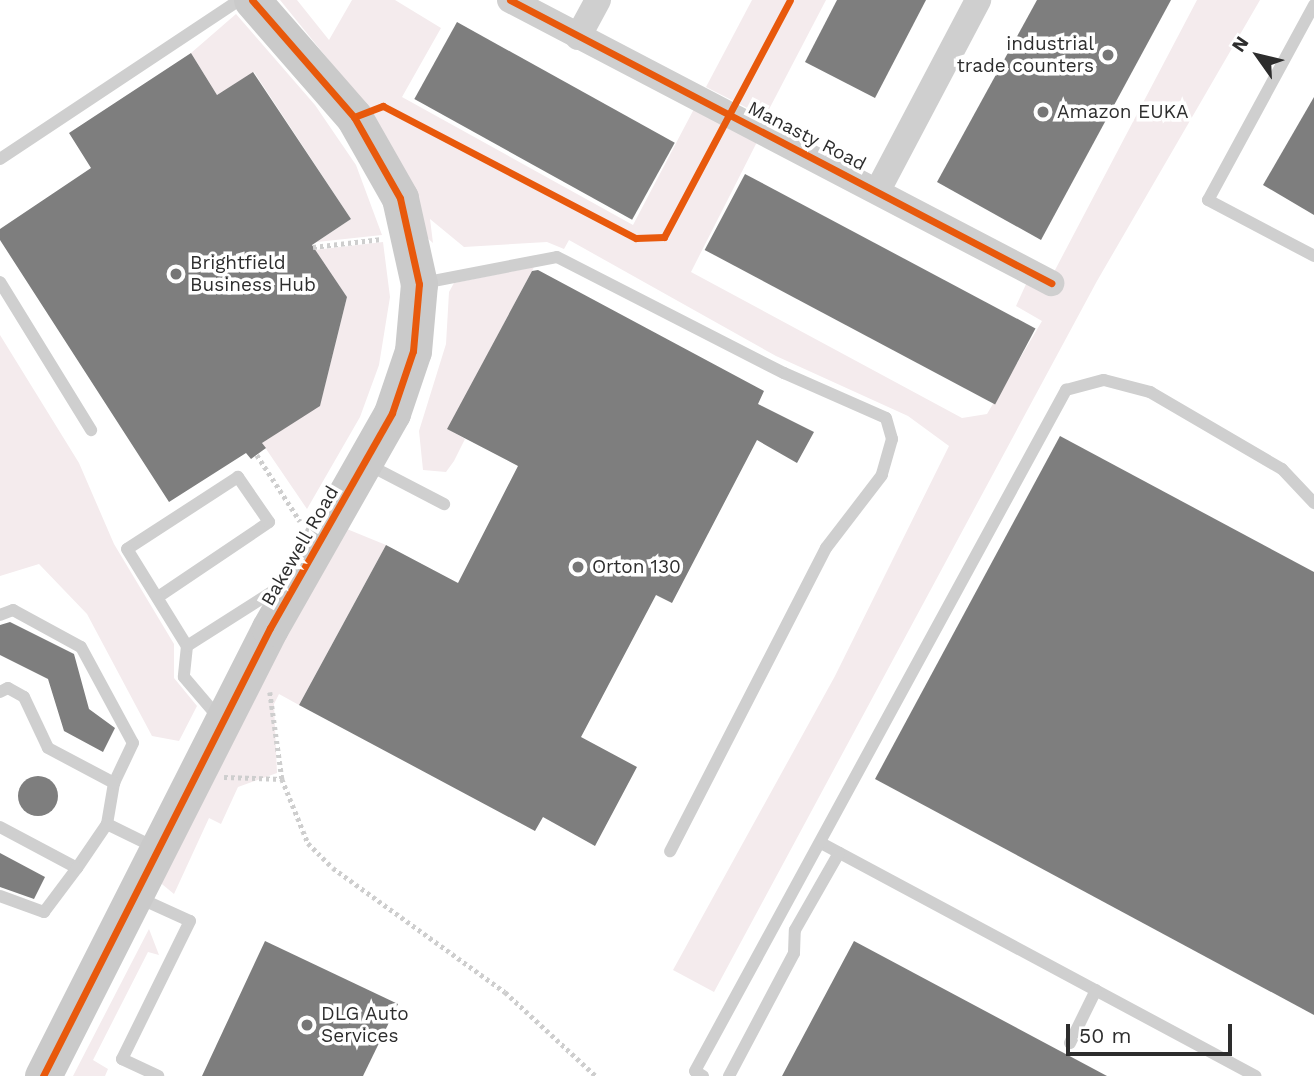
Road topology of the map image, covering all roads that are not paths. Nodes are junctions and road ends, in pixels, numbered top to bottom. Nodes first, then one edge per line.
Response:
1 (239, 0) edge
2 (252, 0) edge
3 (510, 0) edge
4 (598, 0) edge
5 (978, 0) edge
6 (1314, 5) edge
7 (578, 37) junction
8 (0, 159) edge
9 (878, 190) junction
10 (1314, 256) edge
11 (0, 282) edge
12 (1051, 283) dead end
13 (419, 284) junction
14 (90, 430) dead end
15 (366, 463) junction
16 (1314, 503) edge
17 (444, 504) dead end
18 (296, 583) junction
19 (158, 597) junction
20 (0, 615) edge
21 (187, 646) junction
22 (0, 692) edge
23 (222, 721) junction
24 (114, 783) junction
25 (107, 824) junction
26 (0, 827) edge
27 (821, 843) junction
28 (158, 849) junction
29 (670, 852) dead end
30 (839, 853) junction
31 (77, 868) junction
32 (0, 896) edge
33 (134, 896) junction
34 (1096, 990) junction
35 (1070, 1043) dead end
36 (1229, 1070) edge
37 (43, 1076) edge
38 (158, 1076) edge
39 (703, 1076) edge
40 (729, 1076) edge
41 (1255, 1076) edge

1 - 8 lane
2 - 13 street, Bakewell Road
3 - 7 street, Manasty Road
4 - 7 street
5 - 9 street, Manasty Road
6 - 10 lane
7 - 9 street, Manasty Road
9 - 12 street, Manasty Road
11 - 14 lane
13 - 15 street, Bakewell Road
13 - 29 lane
15 - 17 lane
15 - 18 street, Bakewell Road
16 - 27 lane
18 - 21 lane
18 - 23 street, Bakewell Road
19 - 19 lane
19 - 21 lane
20 - 24 lane
21 - 23 lane
22 - 24 lane
23 - 28 street, Bakewell Road
24 - 25 lane
25 - 28 lane
25 - 31 lane
26 - 31 lane
27 - 30 lane
27 - 39 lane
28 - 33 street, Bakewell Road
30 - 34 lane
30 - 40 lane
31 - 32 lane
33 - 37 street, Bakewell Road
33 - 38 lane
34 - 35 lane
34 - 36 lane
36 - 41 lane

